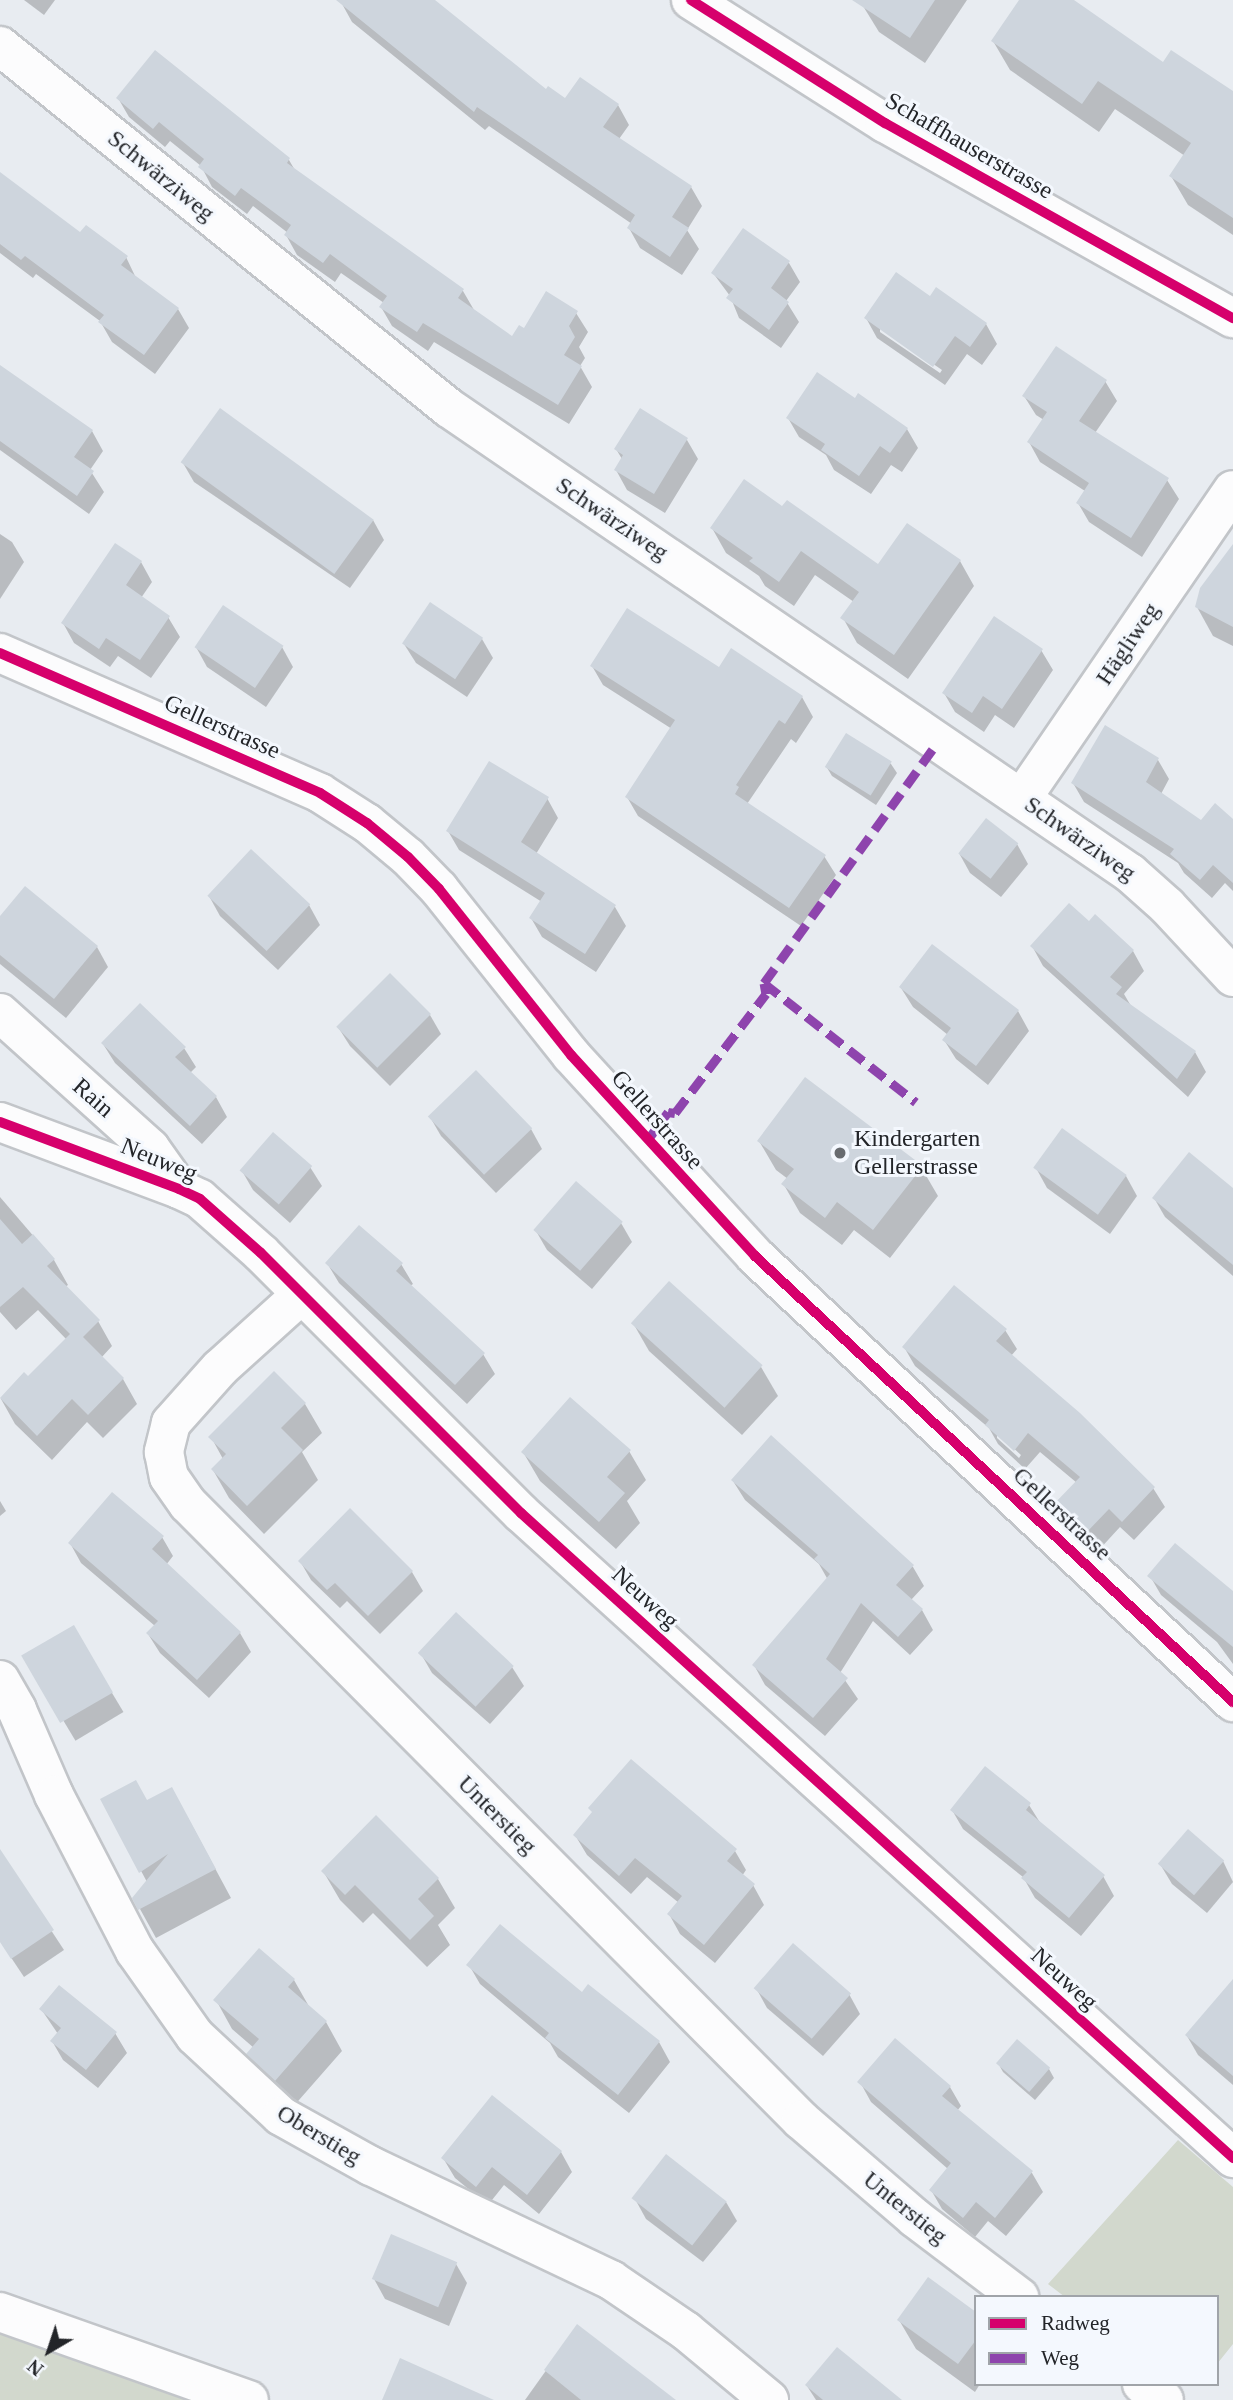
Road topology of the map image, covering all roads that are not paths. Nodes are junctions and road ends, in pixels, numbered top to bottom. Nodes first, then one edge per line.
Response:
1 (691, 0) edge
2 (0, 46) edge
3 (1233, 318) edge
4 (1233, 490) edge
5 (0, 653) edge
6 (1022, 798) junction
7 (1233, 977) edge
8 (0, 1013) edge
9 (90, 1097) junction
10 (0, 1122) edge
11 (63, 1144) junction
12 (179, 1189) junction
13 (302, 1294) junction
14 (0, 1680) edge
15 (1233, 1702) edge
16 (1233, 2158) edge
17 (1016, 2295) edge
18 (0, 2312) edge
19 (1145, 2386) edge
20 (249, 2400) edge
21 (769, 2400) edge
22 (1164, 2400) edge

1 - 3 street, Schaffhauserstrasse
2 - 6 street, Schwärziweg
4 - 6 street, Hägliweg
5 - 15 street, Gellerstrasse
6 - 7 street, Schwärziweg
8 - 9 street, Rain
9 - 11 street
9 - 12 street, Rain
10 - 11 street, Neuweg
11 - 12 street, Neuweg
12 - 13 street, Neuweg
13 - 16 street, Neuweg
13 - 17 street, Unterstieg
14 - 21 street, Oberstieg
18 - 20 street
19 - 22 street

